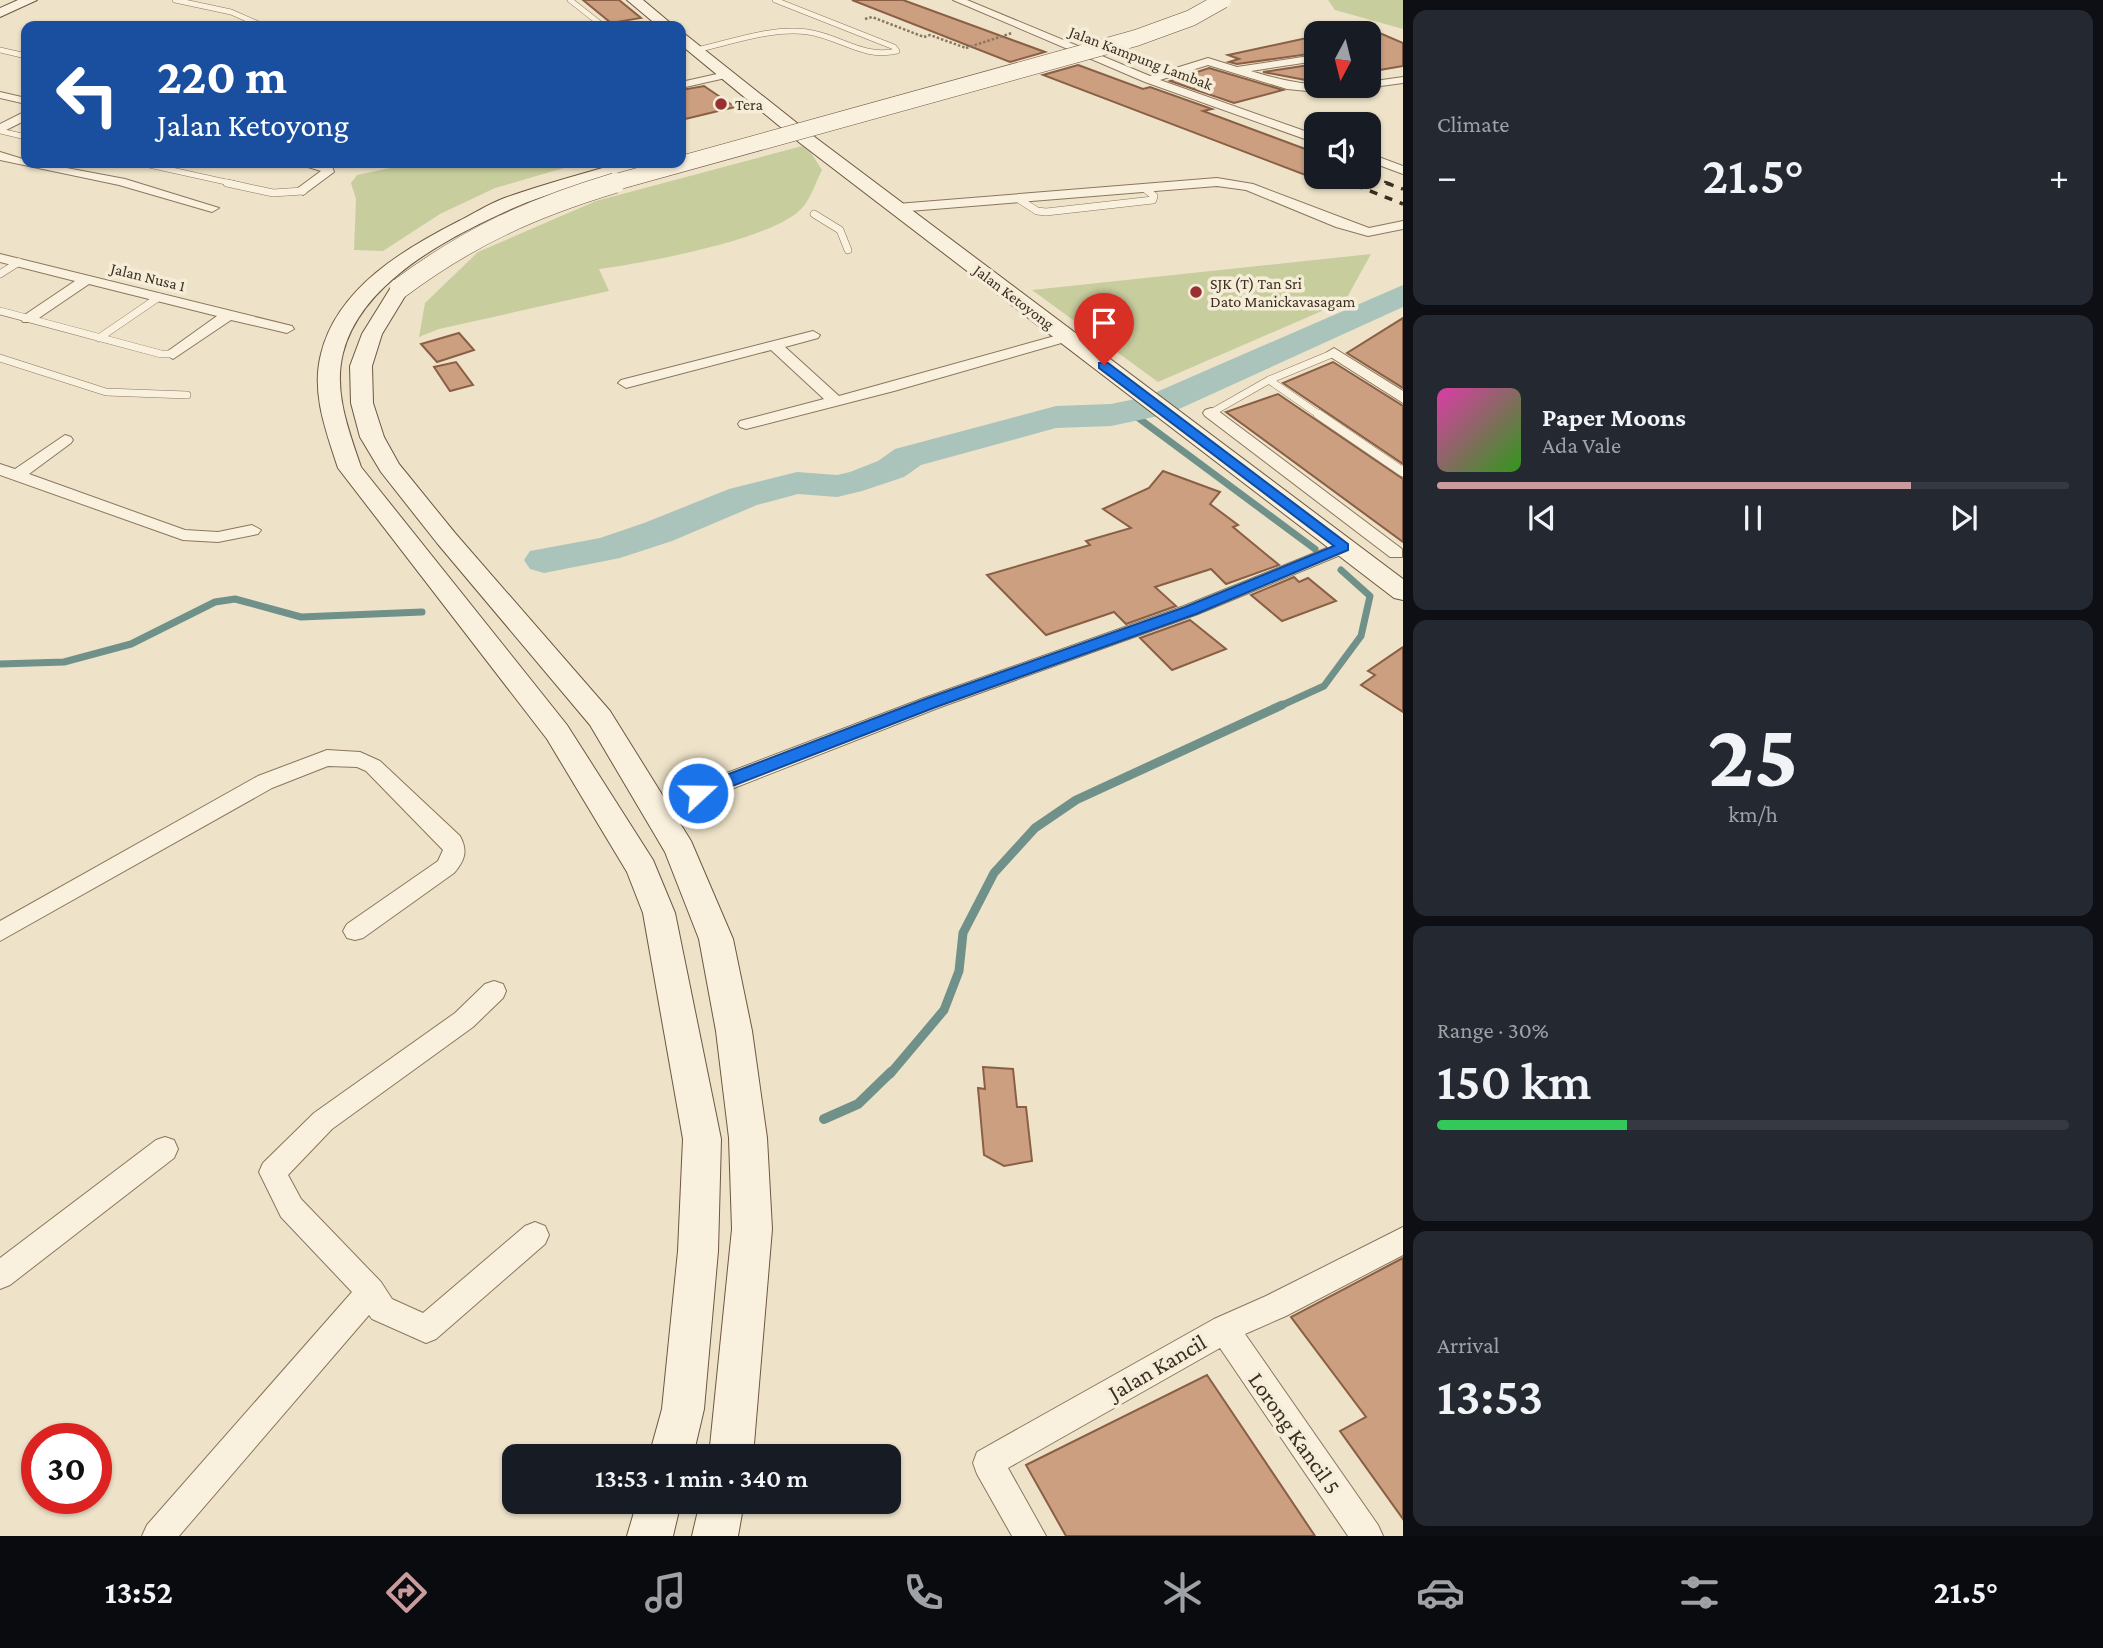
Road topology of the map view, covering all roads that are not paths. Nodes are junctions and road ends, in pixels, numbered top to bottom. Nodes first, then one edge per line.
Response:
1 (30, 0) edge
2 (175, 0) edge
3 (570, 0) edge
4 (634, 0) edge
5 (775, 0) edge
6 (958, 0) edge
7 (1197, 0) edge
8 (1223, 0) edge
9 (0, 13) edge
10 (820, 19) junction
11 (255, 21) edge
12 (597, 21) edge
13 (657, 21) edge
14 (782, 33) junction
15 (686, 42) edge
16 (696, 50) junction
17 (0, 51) edge
18 (21, 55) edge
19 (1304, 60) edge
20 (1239, 69) junction
21 (726, 75) junction
22 (1149, 80) junction
23 (1403, 80) edge
24 (1381, 83) edge
25 (686, 84) edge
26 (1304, 89) edge
27 (0, 95) edge
28 (21, 100) edge
29 (21, 118) edge
30 (0, 130) edge
31 (1304, 135) edge
32 (21, 136) edge
33 (686, 150) edge
34 (0, 156) edge
35 (21, 162) edge
36 (1381, 162) edge
37 (686, 163) edge
38 (48, 168) edge
39 (163, 168) edge
40 (324, 168) edge
41 (620, 168) edge
42 (669, 168) edge
43 (1403, 170) edge
44 (303, 191) joint
45 (212, 208) dead end
46 (897, 208) junction
47 (814, 214) dead end
48 (1403, 225) edge
49 (848, 250) dead end
50 (0, 258) edge
51 (19, 262) junction
52 (0, 274) edge
53 (87, 279) junction
54 (390, 284) junction
55 (159, 297) junction
56 (0, 311) edge
57 (228, 315) junction
58 (27, 318) junction
59 (287, 329) dead end
60 (813, 335) dead end
61 (1067, 337) junction
62 (99, 338) junction
63 (774, 345) junction
64 (1334, 353) joint
65 (173, 354) joint
66 (0, 358) edge
67 (1269, 380) junction
68 (626, 383) dead end
69 (187, 395) dead end
70 (1403, 398) edge
71 (835, 401) junction
72 (1211, 412) joint
73 (746, 424) dead end
74 (65, 440) dead end
75 (0, 469) edge
76 (1403, 472) edge
77 (18, 474) junction
78 (252, 530) dead end
79 (1343, 547) junction
80 (1399, 552) edge
81 (1368, 565) junction
82 (1403, 592) edge
83 (698, 793) dead end
84 (355, 931) dead end
85 (0, 932) edge
86 (494, 991) dead end
87 (165, 1149) dead end
88 (535, 1235) dead end
89 (1403, 1240) edge
90 (0, 1275) edge
91 (371, 1292) junction
92 (1224, 1329) junction
93 (674, 1444) edge
94 (732, 1444) edge
95 (656, 1514) edge
96 (720, 1514) edge
97 (158, 1536) edge
98 (650, 1536) edge
99 (715, 1536) edge
100 (1030, 1536) edge
101 (1367, 1536) edge

1 - 9 main road
2 - 11 lane
3 - 12 lane
4 - 13 main road
5 - 10 lane
6 - 22 street, Jalan Kampung Lambak
7 - 33 main road
8 - 37 main road, bridge
10 - 14 lane
10 - 14 lane
14 - 16 lane
15 - 16 main road, Jalan Ketoyong
16 - 21 main road, Jalan Ketoyong
17 - 18 lane
19 - 20 street
20 - 22 street
20 - 26 street
21 - 25 street
21 - 46 main road, Jalan Ketoyong
22 - 31 street, Jalan Kampung Lambak
23 - 24 street
27 - 28 street
29 - 30 street
30 - 32 lane
34 - 35 street
36 - 43 street
38 - 45 street
39 - 44 lane
40 - 44 street
41 - 54 main road
42 - 54 main road, bridge
46 - 48 street
46 - 61 main road, Jalan Ketoyong
47 - 49 lane
50 - 51 street, Jalan Nusa 1
51 - 52 lane
51 - 53 street, Jalan Nusa 1
53 - 55 street, Jalan Nusa 1
53 - 58 street
54 - 93 main road
54 - 94 main road
55 - 57 street, Jalan Nusa 1
55 - 62 lane
56 - 58 lane
57 - 59 street, Jalan Nusa 1
57 - 65 street
58 - 62 lane
60 - 63 street
61 - 71 street
61 - 79 main road, Jalan Ketoyong
62 - 65 lane
63 - 68 street
63 - 71 street
64 - 67 lane
64 - 70 street
66 - 69 lane
67 - 72 lane
67 - 76 lane
71 - 73 street
72 - 80 street
74 - 77 street
75 - 77 street
77 - 78 street
79 - 81 main road, Jalan Ketoyong
79 - 83 street
80 - 81 street
81 - 82 main road, Jalan Ketoyong
84 - 85 street
86 - 91 street
87 - 90 street
88 - 91 street
89 - 92 street, Jalan Kancil
91 - 97 street
92 - 100 street, Jalan Kancil
92 - 101 street, Lorong Kancil 5
95 - 98 main road
96 - 99 main road

